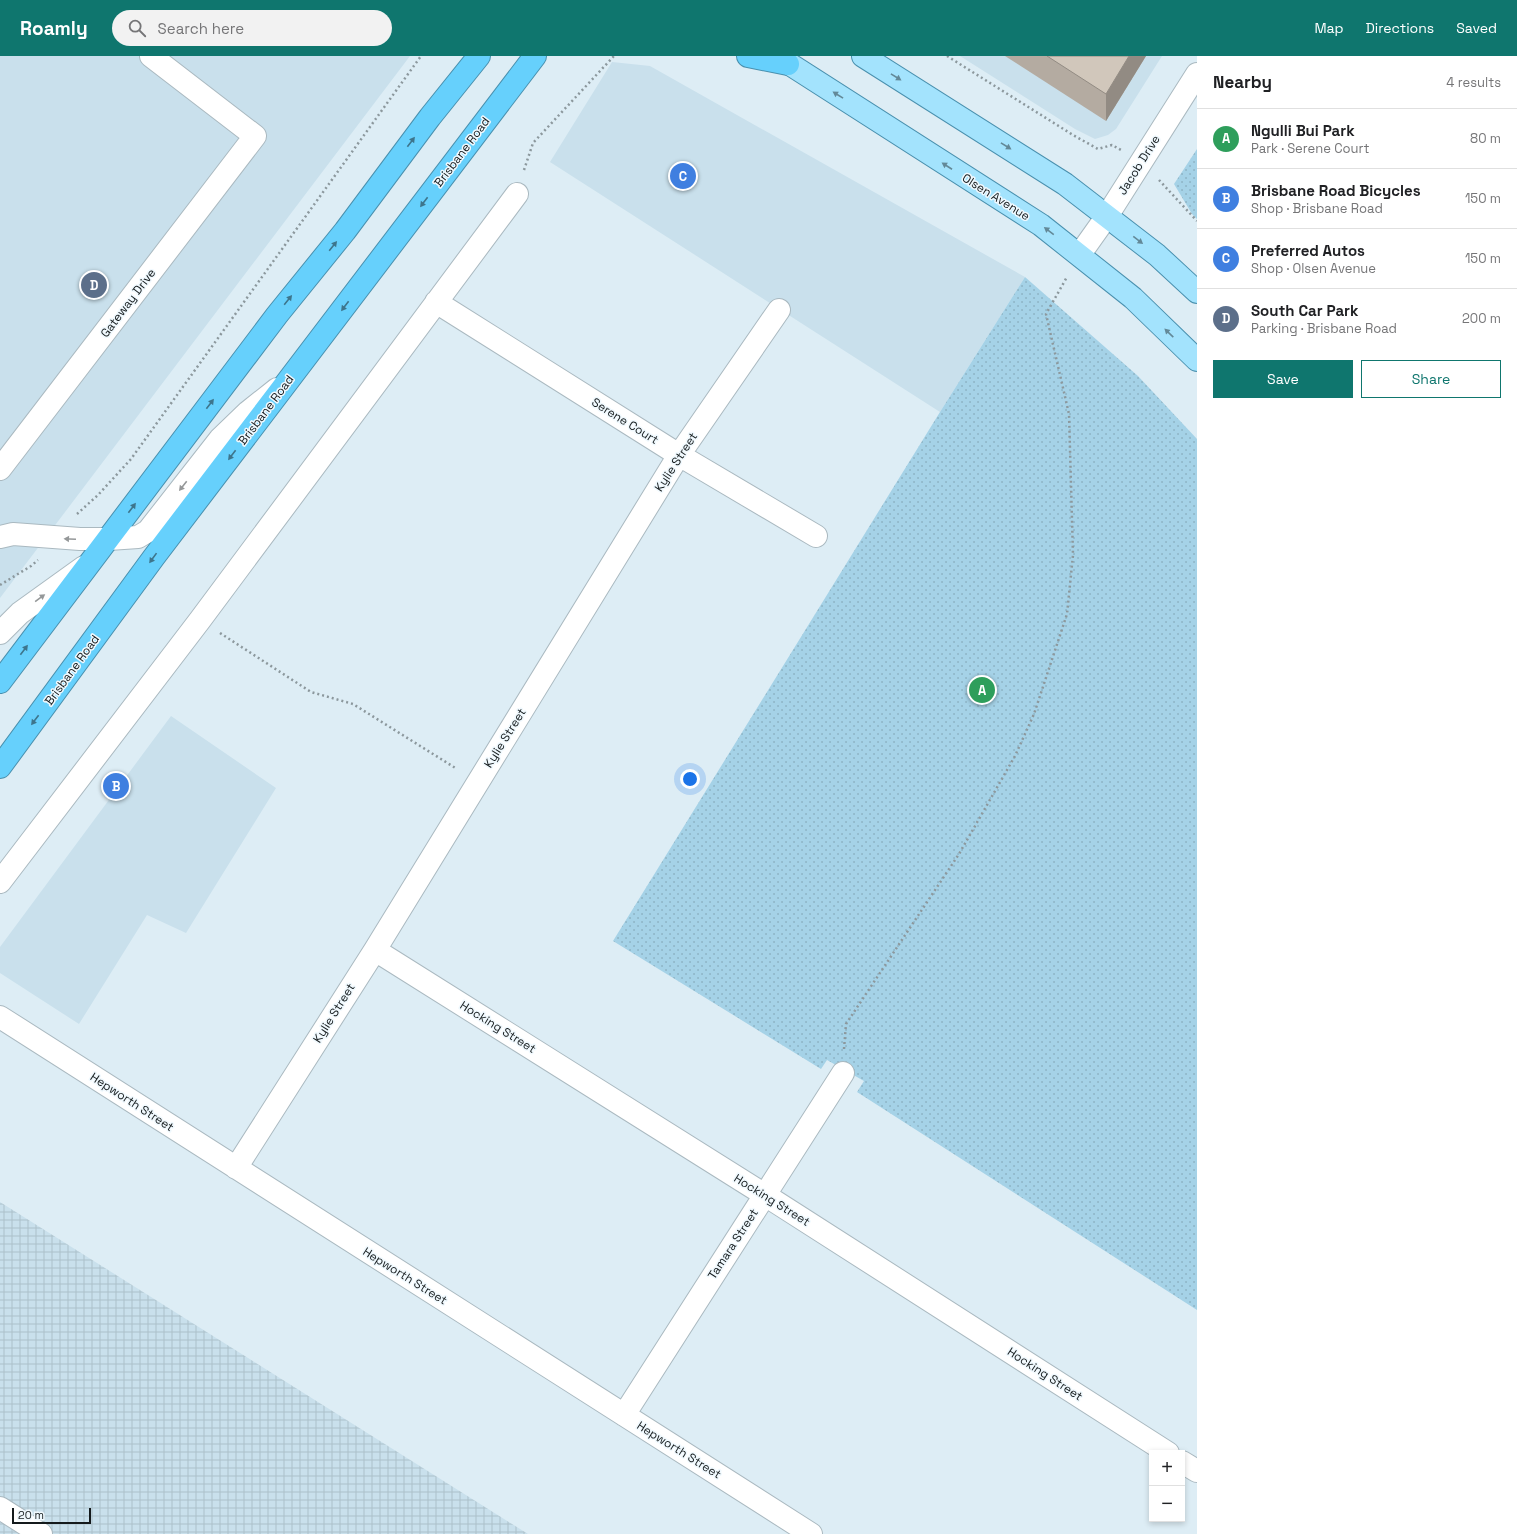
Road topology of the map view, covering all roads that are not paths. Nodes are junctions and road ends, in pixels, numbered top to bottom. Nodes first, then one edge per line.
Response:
1 (151, 56) edge
2 (463, 56) edge
3 (479, 56) edge
4 (535, 56) edge
5 (552, 56) edge
6 (748, 56) edge
7 (863, 56) edge
8 (783, 60) edge
9 (1197, 74) edge
10 (498, 104) junction
11 (430, 116) junction
12 (517, 194) road end
13 (1107, 216) junction
14 (1080, 254) junction
15 (1197, 292) edge
16 (436, 302) junction
17 (779, 310) dead end
18 (1197, 360) edge
19 (289, 379) junction
20 (680, 455) junction
21 (0, 470) edge
22 (816, 536) dead end
23 (0, 537) edge
24 (109, 539) junction
25 (89, 564) junction
26 (0, 633) edge
27 (0, 682) edge
28 (0, 767) edge
29 (0, 882) edge
30 (375, 950) junction
31 (0, 1017) edge
32 (842, 1073) road end
33 (236, 1168) junction
34 (765, 1195) junction
35 (624, 1415) junction
36 (1163, 1450) edge
37 (1185, 1464) edge
38 (1197, 1472) edge
39 (0, 1508) edge
40 (41, 1534) edge
41 (811, 1534) edge

1 - 21 street, Gateway Drive
2 - 11 highway
3 - 11 highway
4 - 10 highway, Brisbane Road
5 - 10 highway
6 - 8 highway
7 -> 13 main road
14 -> 8 main road, Olsen Avenue
9 - 13 street, Jacob Drive
10 -> 19 highway, Brisbane Road
24 -> 11 highway
12 - 16 street
13 - 14 street, Jacob Drive
13 -> 15 main road
18 -> 14 main road, Olsen Avenue
16 - 20 street, Serene Court
16 - 29 street
17 - 20 street, Kylie Street
19 -> 24 street
19 -> 28 highway, Brisbane Road
20 - 22 street, Serene Court
20 - 30 street, Kylie Street
24 -> 23 street
24 - 25 highway
26 -> 25 street
27 -> 25 highway
30 - 33 street, Kylie Street
30 - 34 street, Hocking Street
31 - 33 street, Hepworth Street
32 - 34 street, Tamara Street
33 - 35 street, Hepworth Street
34 - 35 street, Tamara Street
34 - 36 street, Hocking Street
35 - 41 street, Hepworth Street
37 - 38 street
39 - 40 street

